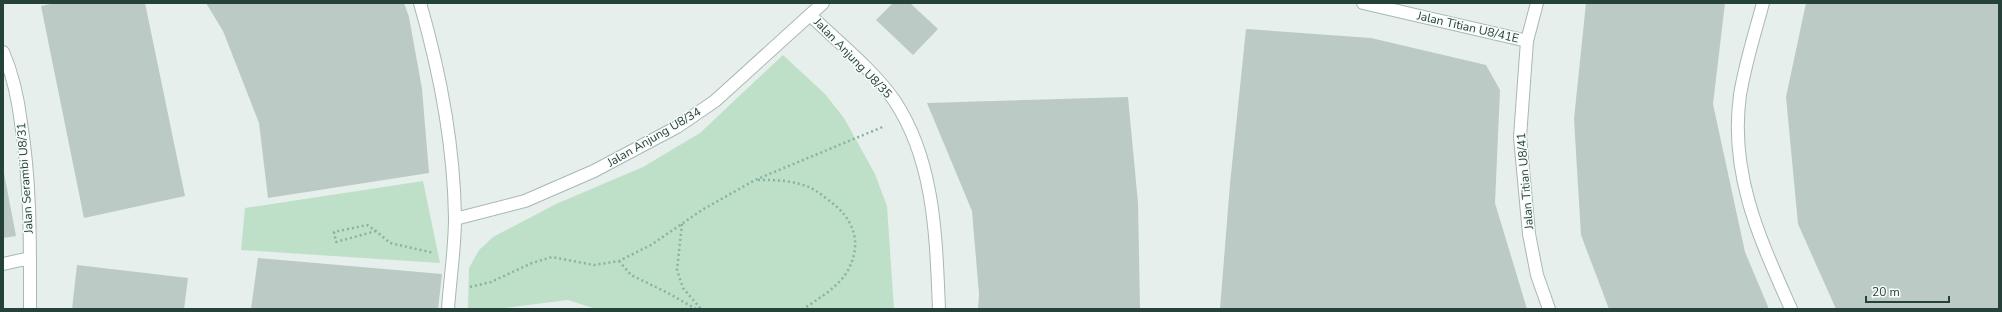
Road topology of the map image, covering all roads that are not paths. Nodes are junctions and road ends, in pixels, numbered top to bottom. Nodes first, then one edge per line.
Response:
1 (420, 3) edge
2 (823, 3) edge
3 (1363, 3) edge
4 (1537, 3) edge
5 (1763, 3) edge
6 (811, 16) junction
7 (1526, 41) junction
8 (3, 52) edge
9 (455, 219) junction
10 (30, 258) junction
11 (3, 264) edge
12 (30, 309) edge
13 (448, 309) edge
14 (939, 309) edge
15 (1548, 309) edge
16 (1791, 309) edge

1 - 9 street
2 - 6 street, Jalan Anjung U8/34
3 - 7 street, Jalan Titian U8/41E
4 - 7 street, Jalan Titian U8/41
5 - 16 street
6 - 9 street, Jalan Anjung U8/34
6 - 14 street, Jalan Anjung U8/35
7 - 15 street, Jalan Titian U8/41
8 - 10 street, Jalan Serambi U8/31
9 - 13 street
10 - 11 street
10 - 12 street, Jalan Serambi U8/31

